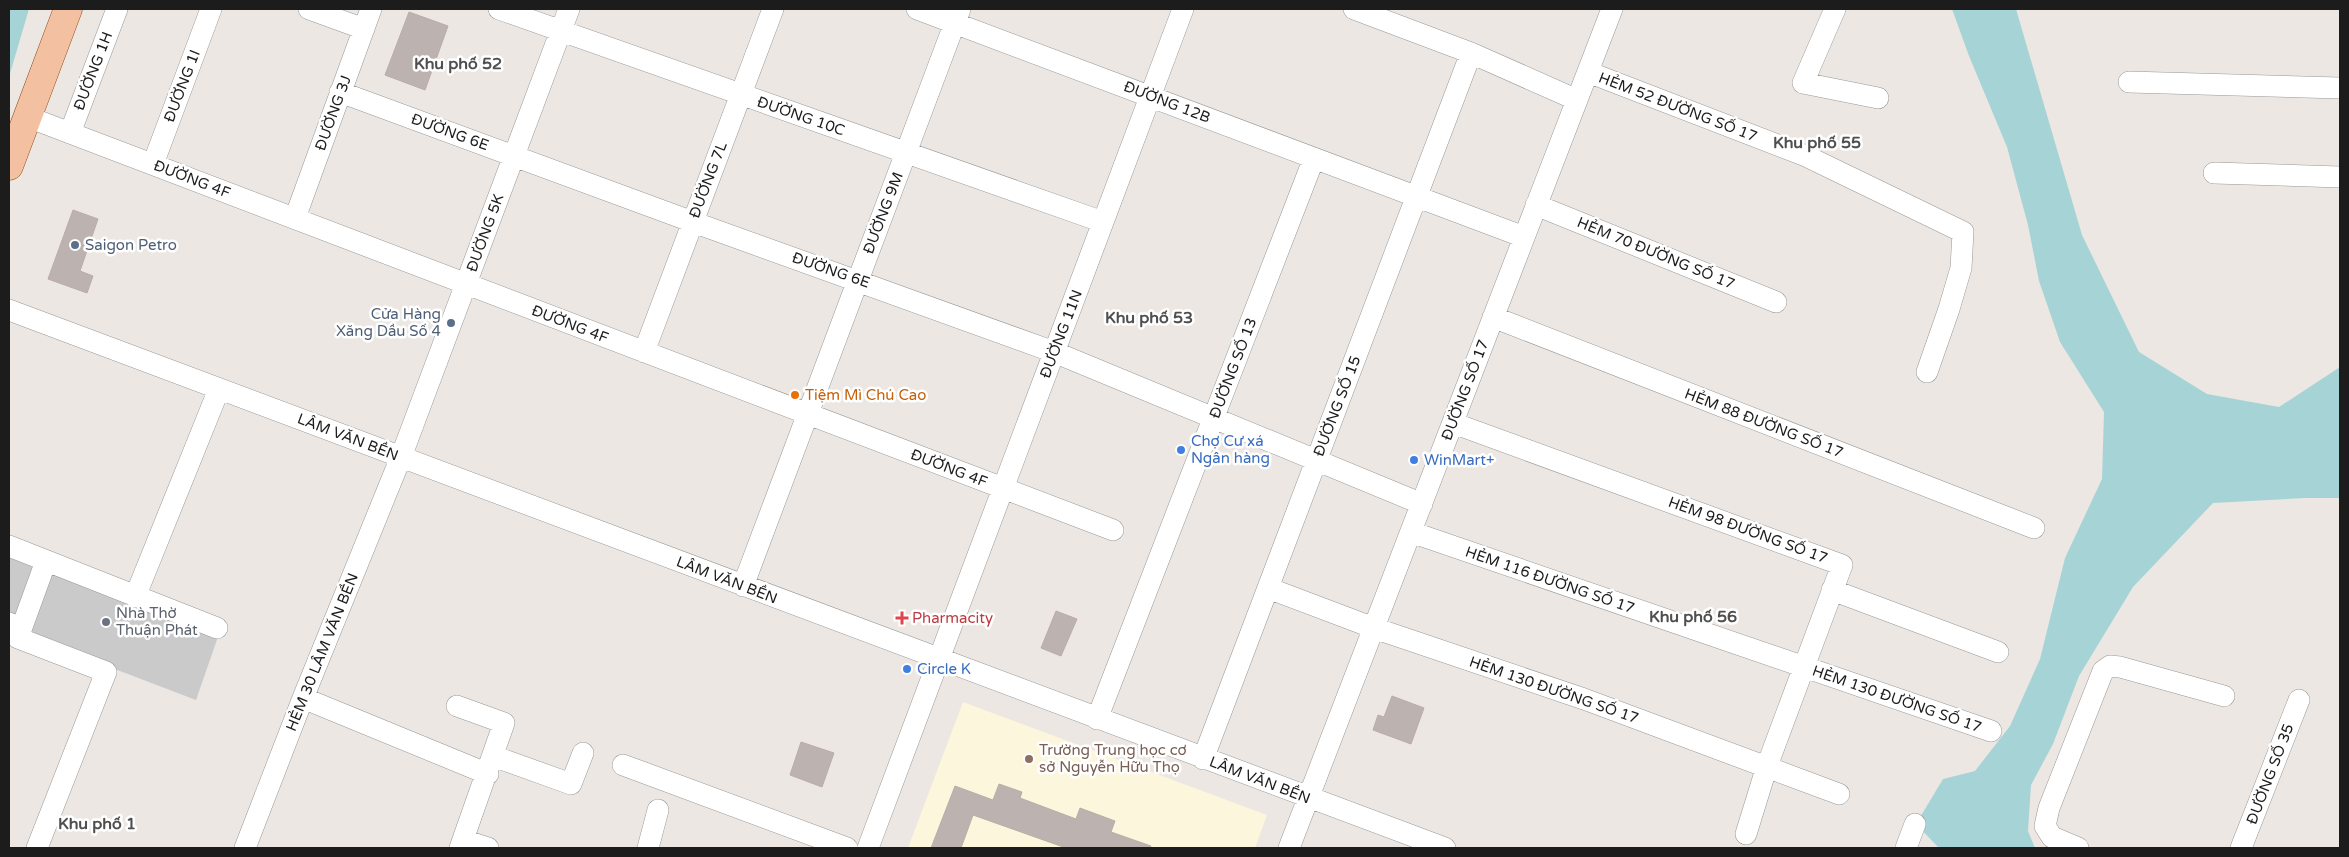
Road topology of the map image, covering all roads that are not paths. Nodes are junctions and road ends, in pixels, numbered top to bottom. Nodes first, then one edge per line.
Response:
1 (68, 9) edge
2 (117, 9) edge
3 (211, 9) edge
4 (309, 9) edge
5 (371, 9) edge
6 (498, 9) edge
7 (569, 9) edge
8 (773, 9) edge
9 (917, 9) edge
10 (1183, 9) edge
11 (1354, 9) edge
12 (1612, 9) edge
13 (1835, 9) edge
14 (958, 16) edge
15 (364, 29) junction
16 (561, 31) junction
17 (1471, 53) junction
18 (1588, 72) junction
19 (2130, 82) dead end
20 (2340, 88) edge
21 (340, 92) junction
22 (741, 95) junction
23 (1150, 96) junction
24 (1878, 98) dead end
25 (1577, 100) junction
26 (28, 117) junction
27 (70, 132) junction
28 (906, 153) junction
29 (514, 155) junction
30 (1314, 158) junction
31 (153, 164) junction
32 (9, 166) edge
33 (2214, 173) dead end
34 (2340, 177) edge
35 (1417, 196) junction
36 (1536, 205) junction
37 (295, 218) junction
38 (693, 222) junction
39 (1103, 222) junction
40 (1524, 237) junction
41 (858, 280) junction
42 (466, 284) junction
43 (1776, 302) dead end
44 (9, 310) edge
45 (1493, 317) junction
46 (644, 352) junction
47 (1054, 352) junction
48 (1927, 372) dead end
49 (219, 389) junction
50 (808, 414) junction
51 (1214, 418) junction
52 (1452, 423) junction
53 (401, 457) junction
54 (1317, 460) junction
55 (1003, 488) junction
56 (1422, 504) junction
57 (2034, 528) dead end
58 (1112, 530) dead end
59 (1411, 532) junction
60 (9, 546) edge
61 (46, 561) junction
62 (743, 586) junction
63 (1268, 588) junction
64 (1832, 590) junction
65 (135, 597) junction
66 (217, 628) dead end
67 (1374, 628) junction
68 (14, 631) edge
69 (1998, 652) dead end
70 (939, 660) junction
71 (1804, 666) junction
72 (2224, 696) dead end
73 (303, 698) junction
74 (2299, 700) dead end
75 (457, 706) dead end
76 (1097, 719) junction
77 (1991, 731) dead end
78 (583, 754) dead end
79 (1204, 759) junction
80 (623, 764) dead end
81 (490, 765) junction
82 (1767, 766) junction
83 (1839, 794) dead end
84 (1308, 798) junction
85 (658, 810) dead end
86 (1915, 824) dead end
87 (1746, 834) dead end
88 (462, 844) edge
89 (37, 848) edge
90 (246, 848) edge
91 (488, 848) edge
92 (648, 848) edge
93 (847, 848) edge
94 (868, 848) edge
95 (1289, 848) edge
96 (1445, 848) edge
97 (1906, 848) edge
98 (2078, 848) edge
99 (2241, 848) edge

1 - 26 main road
2 - 27 street, ĐƯỜNG 1H
3 - 31 street, ĐƯỜNG 1I
4 - 15 street
5 - 15 street, ĐƯỜNG 3J
6 - 16 street, ĐƯỜNG 10C
7 - 16 street, ĐƯỜNG 5K
8 - 22 street, ĐƯỜNG 7L
9 - 14 street, ĐƯỜNG 12B
10 - 23 street, ĐƯỜNG 11N
11 - 17 street
12 - 18 street, ĐƯỜNG SỐ 17
13 - 24 street
14 - 23 street, ĐƯỜNG 12B
14 - 28 street, ĐƯỜNG 9M
15 - 21 street, ĐƯỜNG 3J
16 - 22 street, ĐƯỜNG 10C
16 - 29 street, ĐƯỜNG 5K
17 - 25 street
17 - 35 street, ĐƯỜNG SỐ 15
18 - 25 street, ĐƯỜNG SỐ 17
18 - 48 street, HẺM 52 ĐƯỜNG SỐ 17
19 - 20 street
21 - 29 street, ĐƯỜNG 6E
21 - 37 street, ĐƯỜNG 3J
22 - 28 street, ĐƯỜNG 10C
22 - 38 street, ĐƯỜNG 7L
23 - 30 street, ĐƯỜNG 12B
23 - 39 street, ĐƯỜNG 11N
25 - 36 street, ĐƯỜNG SỐ 17
26 - 27 street, ĐƯỜNG 4F
26 - 32 main road
27 - 31 street, ĐƯỜNG 4F
28 - 39 street, ĐƯỜNG 10C
28 - 41 street, ĐƯỜNG 9M
29 - 38 street, ĐƯỜNG 6E
29 - 42 street, ĐƯỜNG 5K
30 - 35 street, ĐƯỜNG 12B
30 - 51 street, ĐƯỜNG SỐ 13
31 - 37 street, ĐƯỜNG 4F
33 - 34 street
35 - 40 street, ĐƯỜNG 12B
35 - 54 street, ĐƯỜNG SỐ 15
36 - 40 street, ĐƯỜNG SỐ 17
36 - 43 street, HẺM 70 ĐƯỜNG SỐ 17
37 - 42 street, ĐƯỜNG 4F
38 - 41 street, ĐƯỜNG 6E
38 - 46 street, ĐƯỜNG 7L
39 - 47 street, ĐƯỜNG 11N
40 - 45 street, ĐƯỜNG SỐ 17
41 - 47 street, ĐƯỜNG 6E
41 - 50 street, ĐƯỜNG 9M
42 - 46 street, ĐƯỜNG 4F
42 - 53 street, ĐƯỜNG 5K
44 - 49 street, LÂM VĂN BỀN
45 - 52 street, ĐƯỜNG SỐ 17
45 - 57 street, HẺM 88 ĐƯỜNG SỐ 17
46 - 50 street, ĐƯỜNG 4F
47 - 51 street, ĐƯỜNG 6E
47 - 55 street, ĐƯỜNG 11N
49 - 53 street, LÂM VĂN BỀN
49 - 65 street
50 - 55 street, ĐƯỜNG 4F
50 - 62 street, ĐƯỜNG 9M
51 - 54 street, ĐƯỜNG 6E
51 - 76 street, ĐƯỜNG SỐ 13
52 - 56 street, ĐƯỜNG SỐ 17
52 - 64 street, HẺM 98 ĐƯỜNG SỐ 17
53 - 62 street, LÂM VĂN BỀN
53 - 73 street, HẺM 30 LÂM VĂN BỀN
54 - 56 street, ĐƯỜNG 6E
54 - 63 street, ĐƯỜNG SỐ 15
55 - 58 street, ĐƯỜNG 4F
55 - 70 street, ĐƯỜNG 11N
56 - 59 street, ĐƯỜNG SỐ 17
59 - 67 street, ĐƯỜNG SỐ 17
59 - 71 street, HẺM 116 ĐƯỜNG SỐ 17
60 - 61 street
61 - 65 street
61 - 68 street
62 - 70 street, LÂM VĂN BỀN
63 - 67 street, HẺM 130 ĐƯỜNG SỐ 17
63 - 79 street, ĐƯỜNG SỐ 15
64 - 69 street
64 - 71 street, HẺM 98 ĐƯỜNG SỐ 17
65 - 66 street
67 - 82 street, HẺM 130 ĐƯỜNG SỐ 17
67 - 84 street, ĐƯỜNG SỐ 17
68 - 89 street
70 - 76 street, LÂM VĂN BỀN
70 - 94 street, ĐƯỜNG 11N
71 - 77 street, HẺM 130 ĐƯỜNG SỐ 17
71 - 82 street, HẺM 98 ĐƯỜNG SỐ 17
72 - 98 street
73 - 81 street
73 - 90 street, HẺM 30 LÂM VĂN BỀN
74 - 99 street, ĐƯỜNG SỐ 35
75 - 81 street
76 - 79 street, LÂM VĂN BỀN
78 - 81 street
79 - 84 street, LÂM VĂN BỀN
80 - 93 street
81 - 88 street
82 - 83 street, HẺM 130 ĐƯỜNG SỐ 17
82 - 87 street, HẺM 98 ĐƯỜNG SỐ 17
84 - 95 street, ĐƯỜNG SỐ 17
84 - 96 street, LÂM VĂN BỀN
85 - 92 street
86 - 97 street
88 - 91 street

